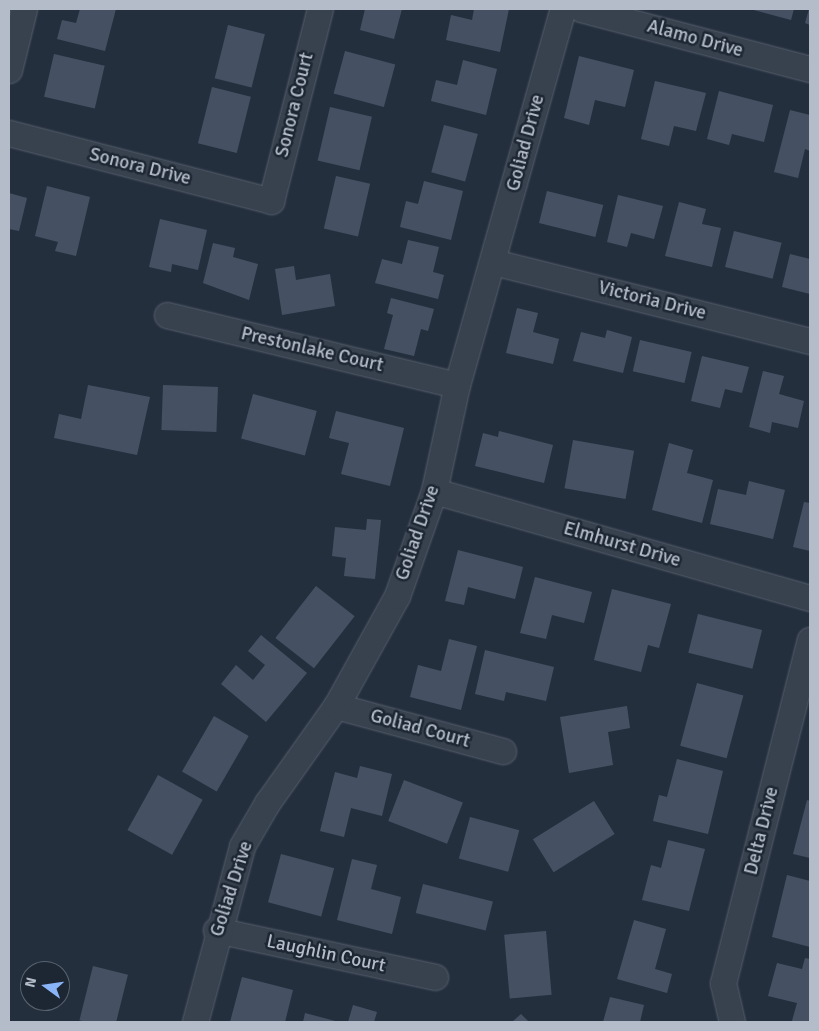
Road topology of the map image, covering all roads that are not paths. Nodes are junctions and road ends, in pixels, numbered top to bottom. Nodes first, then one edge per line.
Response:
1 (24, 9) edge
2 (320, 9) edge
3 (563, 9) edge
4 (580, 9) edge
5 (810, 69) edge
6 (9, 70) edge
7 (9, 133) edge
8 (271, 201) joint
9 (493, 262) junction
10 (167, 315) dead end
11 (810, 341) edge
12 (457, 384) junction
13 (434, 491) junction
14 (810, 598) edge
15 (810, 640) edge
16 (336, 706) junction
17 (503, 752) dead end
18 (216, 930) junction
19 (435, 977) dead end
20 (195, 1022) edge
21 (732, 1022) edge

1 - 6 street
2 - 8 street, Sonora Court
3 - 9 street, Goliad Drive
4 - 5 street, Alamo Drive
7 - 8 street, Sonora Drive
9 - 11 street, Victoria Drive
9 - 12 street, Goliad Drive
10 - 12 street, Prestonlake Court
12 - 13 street, Goliad Drive
13 - 14 street, Elmhurst Drive
13 - 16 street, Goliad Drive
15 - 21 street, Delta Drive
16 - 17 street, Goliad Court
16 - 18 street, Goliad Drive
18 - 19 street, Laughlin Court
18 - 20 street, Goliad Drive

